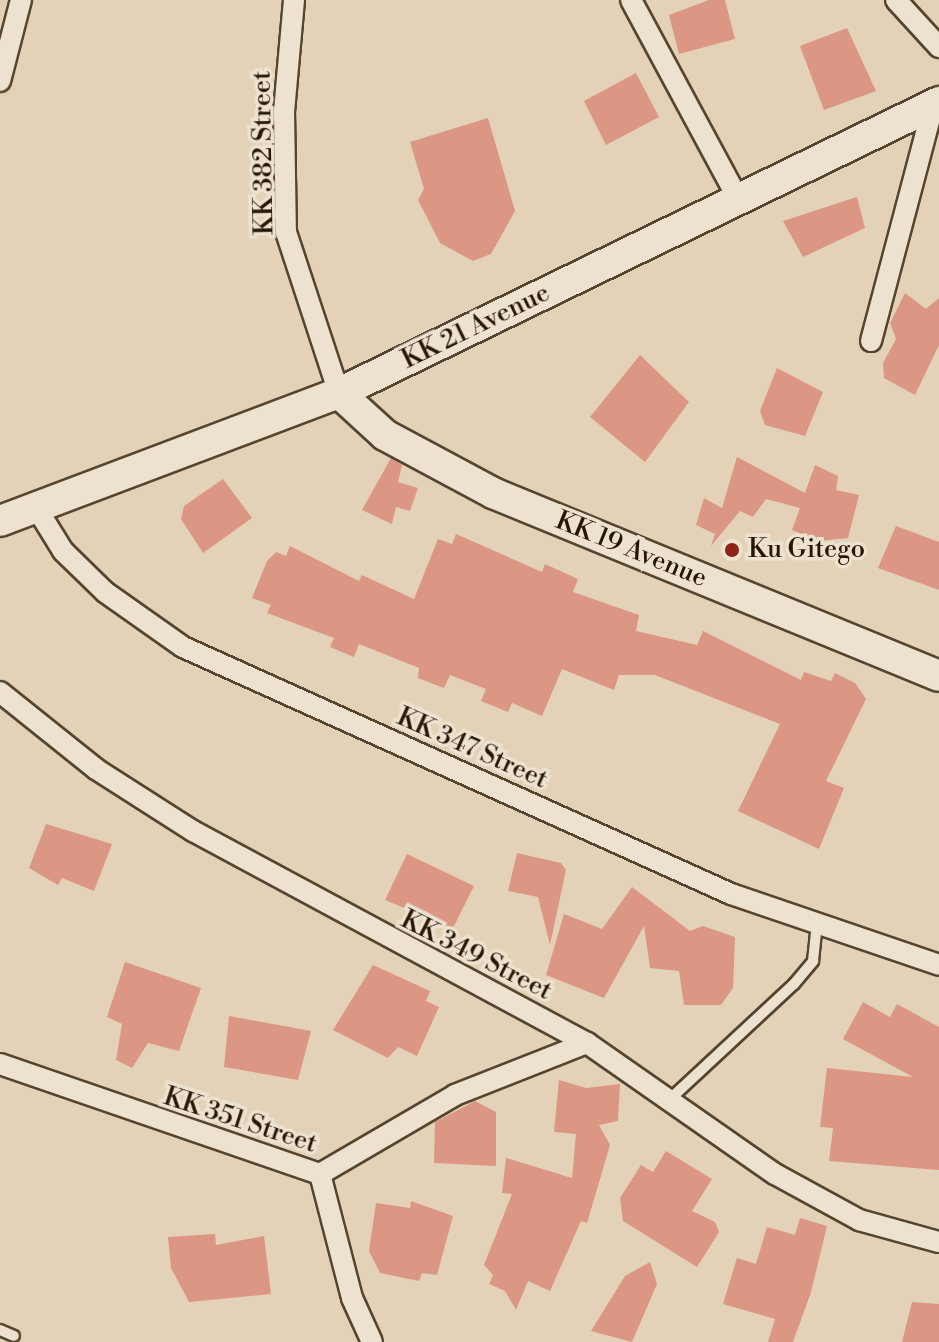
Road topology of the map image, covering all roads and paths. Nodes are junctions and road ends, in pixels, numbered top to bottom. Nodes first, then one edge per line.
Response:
1 (21, 0) edge
2 (294, 0) edge
3 (631, 0) edge
4 (896, 0) edge
5 (939, 47) edge
6 (0, 81) edge
7 (936, 104) edge
8 (738, 199) junction
9 (871, 341) dead end
10 (339, 393) junction
11 (34, 504) junction
12 (0, 521) edge
13 (939, 676) edge
14 (0, 692) edge
15 (817, 923) junction
16 (939, 965) edge
17 (587, 1043) junction
18 (0, 1064) edge
19 (669, 1101) junction
20 (320, 1174) junction
21 (939, 1242) edge
22 (0, 1330) edge
23 (14, 1336) dead end
24 (372, 1342) edge

1 - 6 street
2 - 10 street, KK 382 Street
3 - 8 street
4 - 5 street
7 - 8 main road, KK 21 Avenue
7 - 9 street
8 - 10 main road, KK 21 Avenue
10 - 11 main road, KK 21 Avenue
10 - 13 main road, KK 19 Avenue
11 - 12 main road, KK 21 Avenue
11 - 15 street, KK 347 Street
14 - 17 street, KK 349 Street
15 - 16 street, KK 347 Street
15 - 19 lane
17 - 19 street, KK 349 Street
17 - 20 street, KK 351 Street
18 - 20 street, KK 351 Street
19 - 21 street, KK 349 Street
20 - 24 street
22 - 23 lane

